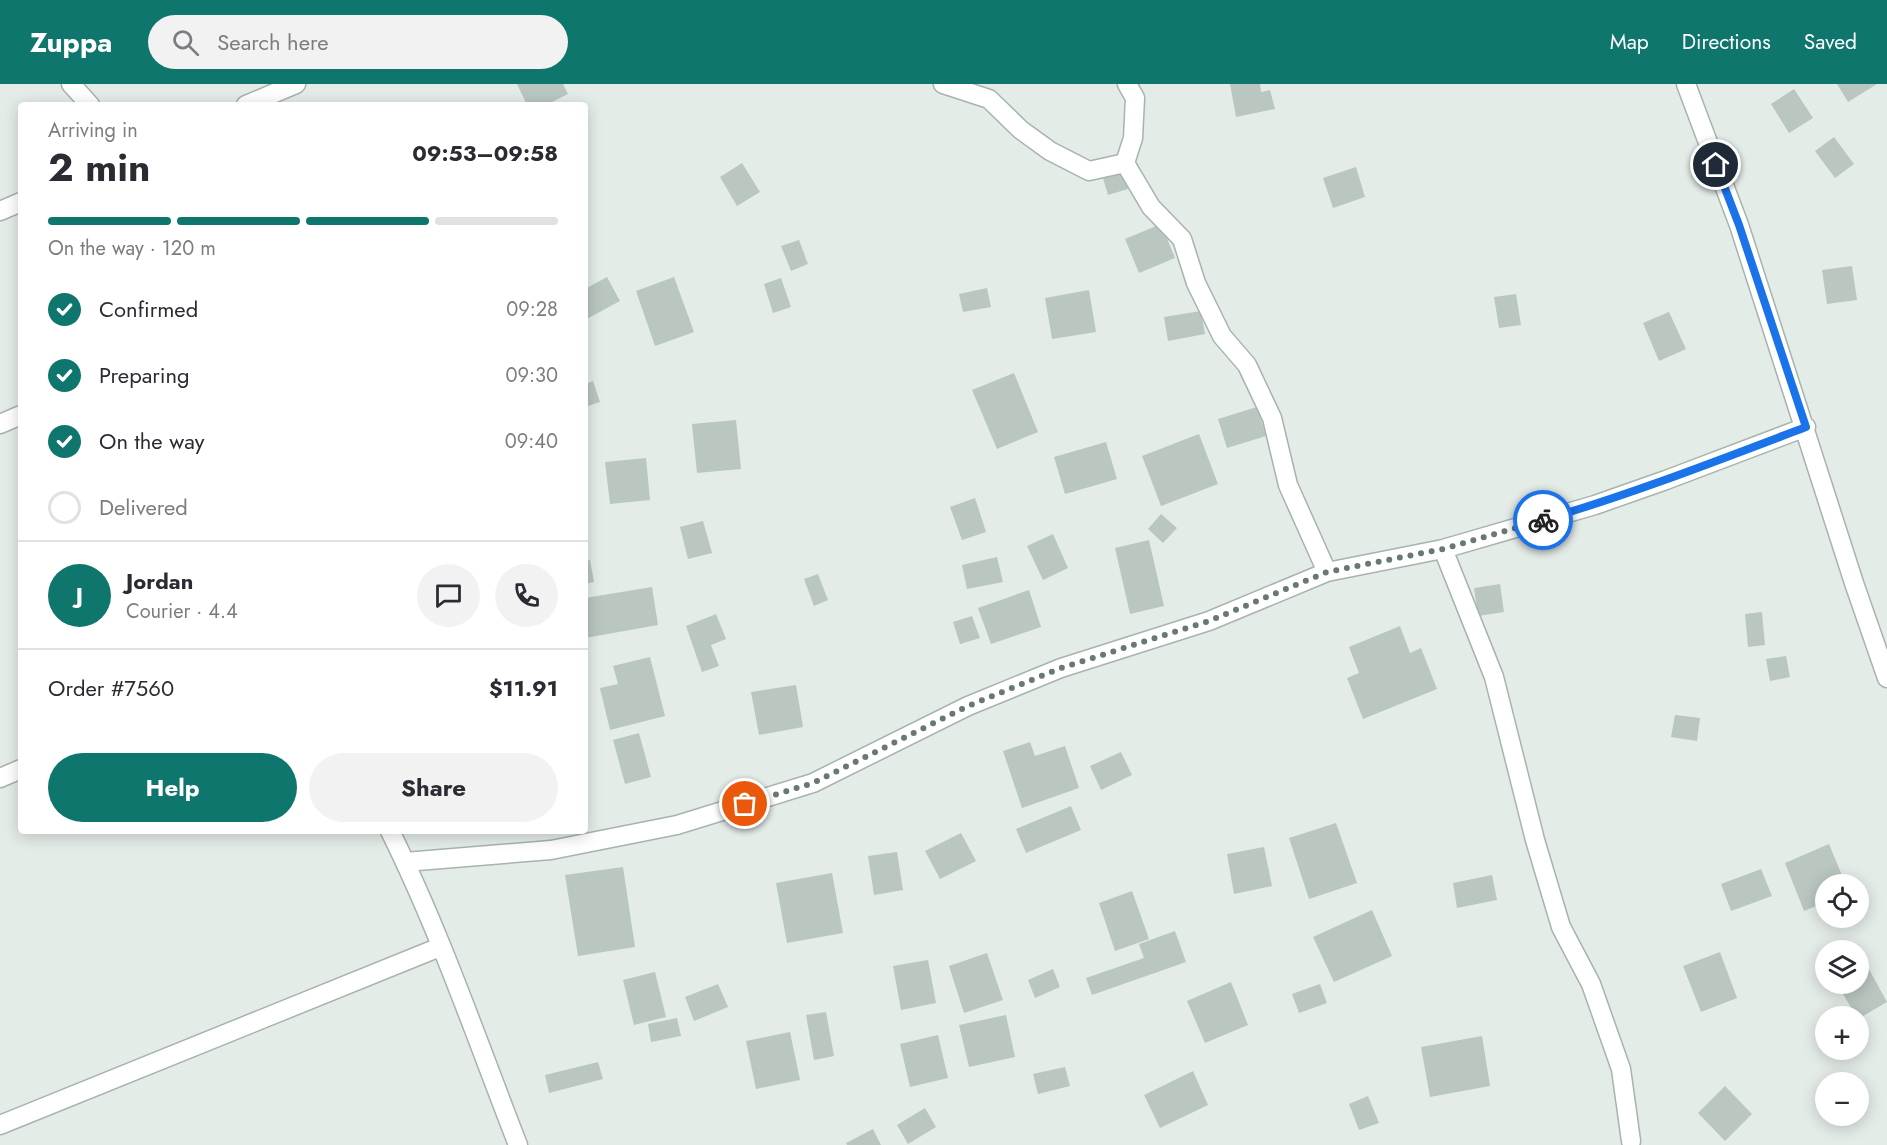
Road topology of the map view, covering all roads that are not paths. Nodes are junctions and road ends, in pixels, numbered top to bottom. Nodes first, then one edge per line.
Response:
1 (72, 84) edge
2 (296, 84) edge
3 (943, 84) edge
4 (1127, 84) edge
5 (1686, 84) edge
6 (273, 89) edge
7 (87, 102) edge
8 (251, 102) edge
9 (1125, 163) junction
10 (18, 203) edge
11 (0, 211) edge
12 (18, 416) edge
13 (0, 424) edge
14 (1806, 427) junction
15 (1443, 549) junction
16 (1327, 572) junction
17 (1887, 678) edge
18 (18, 771) edge
19 (0, 778) edge
20 (391, 834) edge
21 (405, 862) junction
22 (441, 947) junction
23 (0, 1125) edge
24 (1632, 1141) dead end
25 (518, 1145) edge

1 - 7 street
2 - 6 street
3 - 9 street
4 - 9 street
5 - 14 street
6 - 8 street
9 - 16 street
10 - 11 street
12 - 13 street
14 - 15 street
14 - 17 street
15 - 16 street
15 - 24 street
16 - 21 street
18 - 19 street
20 - 21 street
21 - 22 street
22 - 23 street
22 - 25 street

